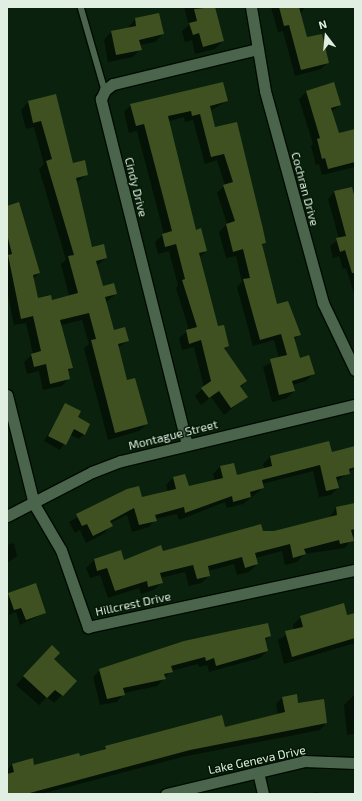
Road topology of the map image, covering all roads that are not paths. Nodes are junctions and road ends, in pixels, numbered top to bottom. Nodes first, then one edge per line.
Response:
1 (81, 7) edge
2 (251, 7) edge
3 (258, 49) junction
4 (105, 90) junction
5 (355, 370) edge
6 (7, 395) edge
7 (355, 405) edge
8 (187, 445) junction
9 (34, 504) junction
10 (7, 516) edge
11 (355, 570) edge
12 (355, 763) edge
13 (258, 772) junction
14 (166, 794) edge
15 (263, 794) edge

1 - 4 lane
2 - 3 street, Cochran Drive
3 - 4 street
3 - 5 street, Cochran Drive
4 - 8 street, Cindy Drive
6 - 9 street, Hillcrest Drive
7 - 8 street, Montague Street
8 - 9 street, Montague Street
9 - 10 street, Montague Street
9 - 11 street, Hillcrest Drive
12 - 13 street, Lake Geneva Drive
13 - 14 street, Lake Geneva Drive
13 - 15 street

